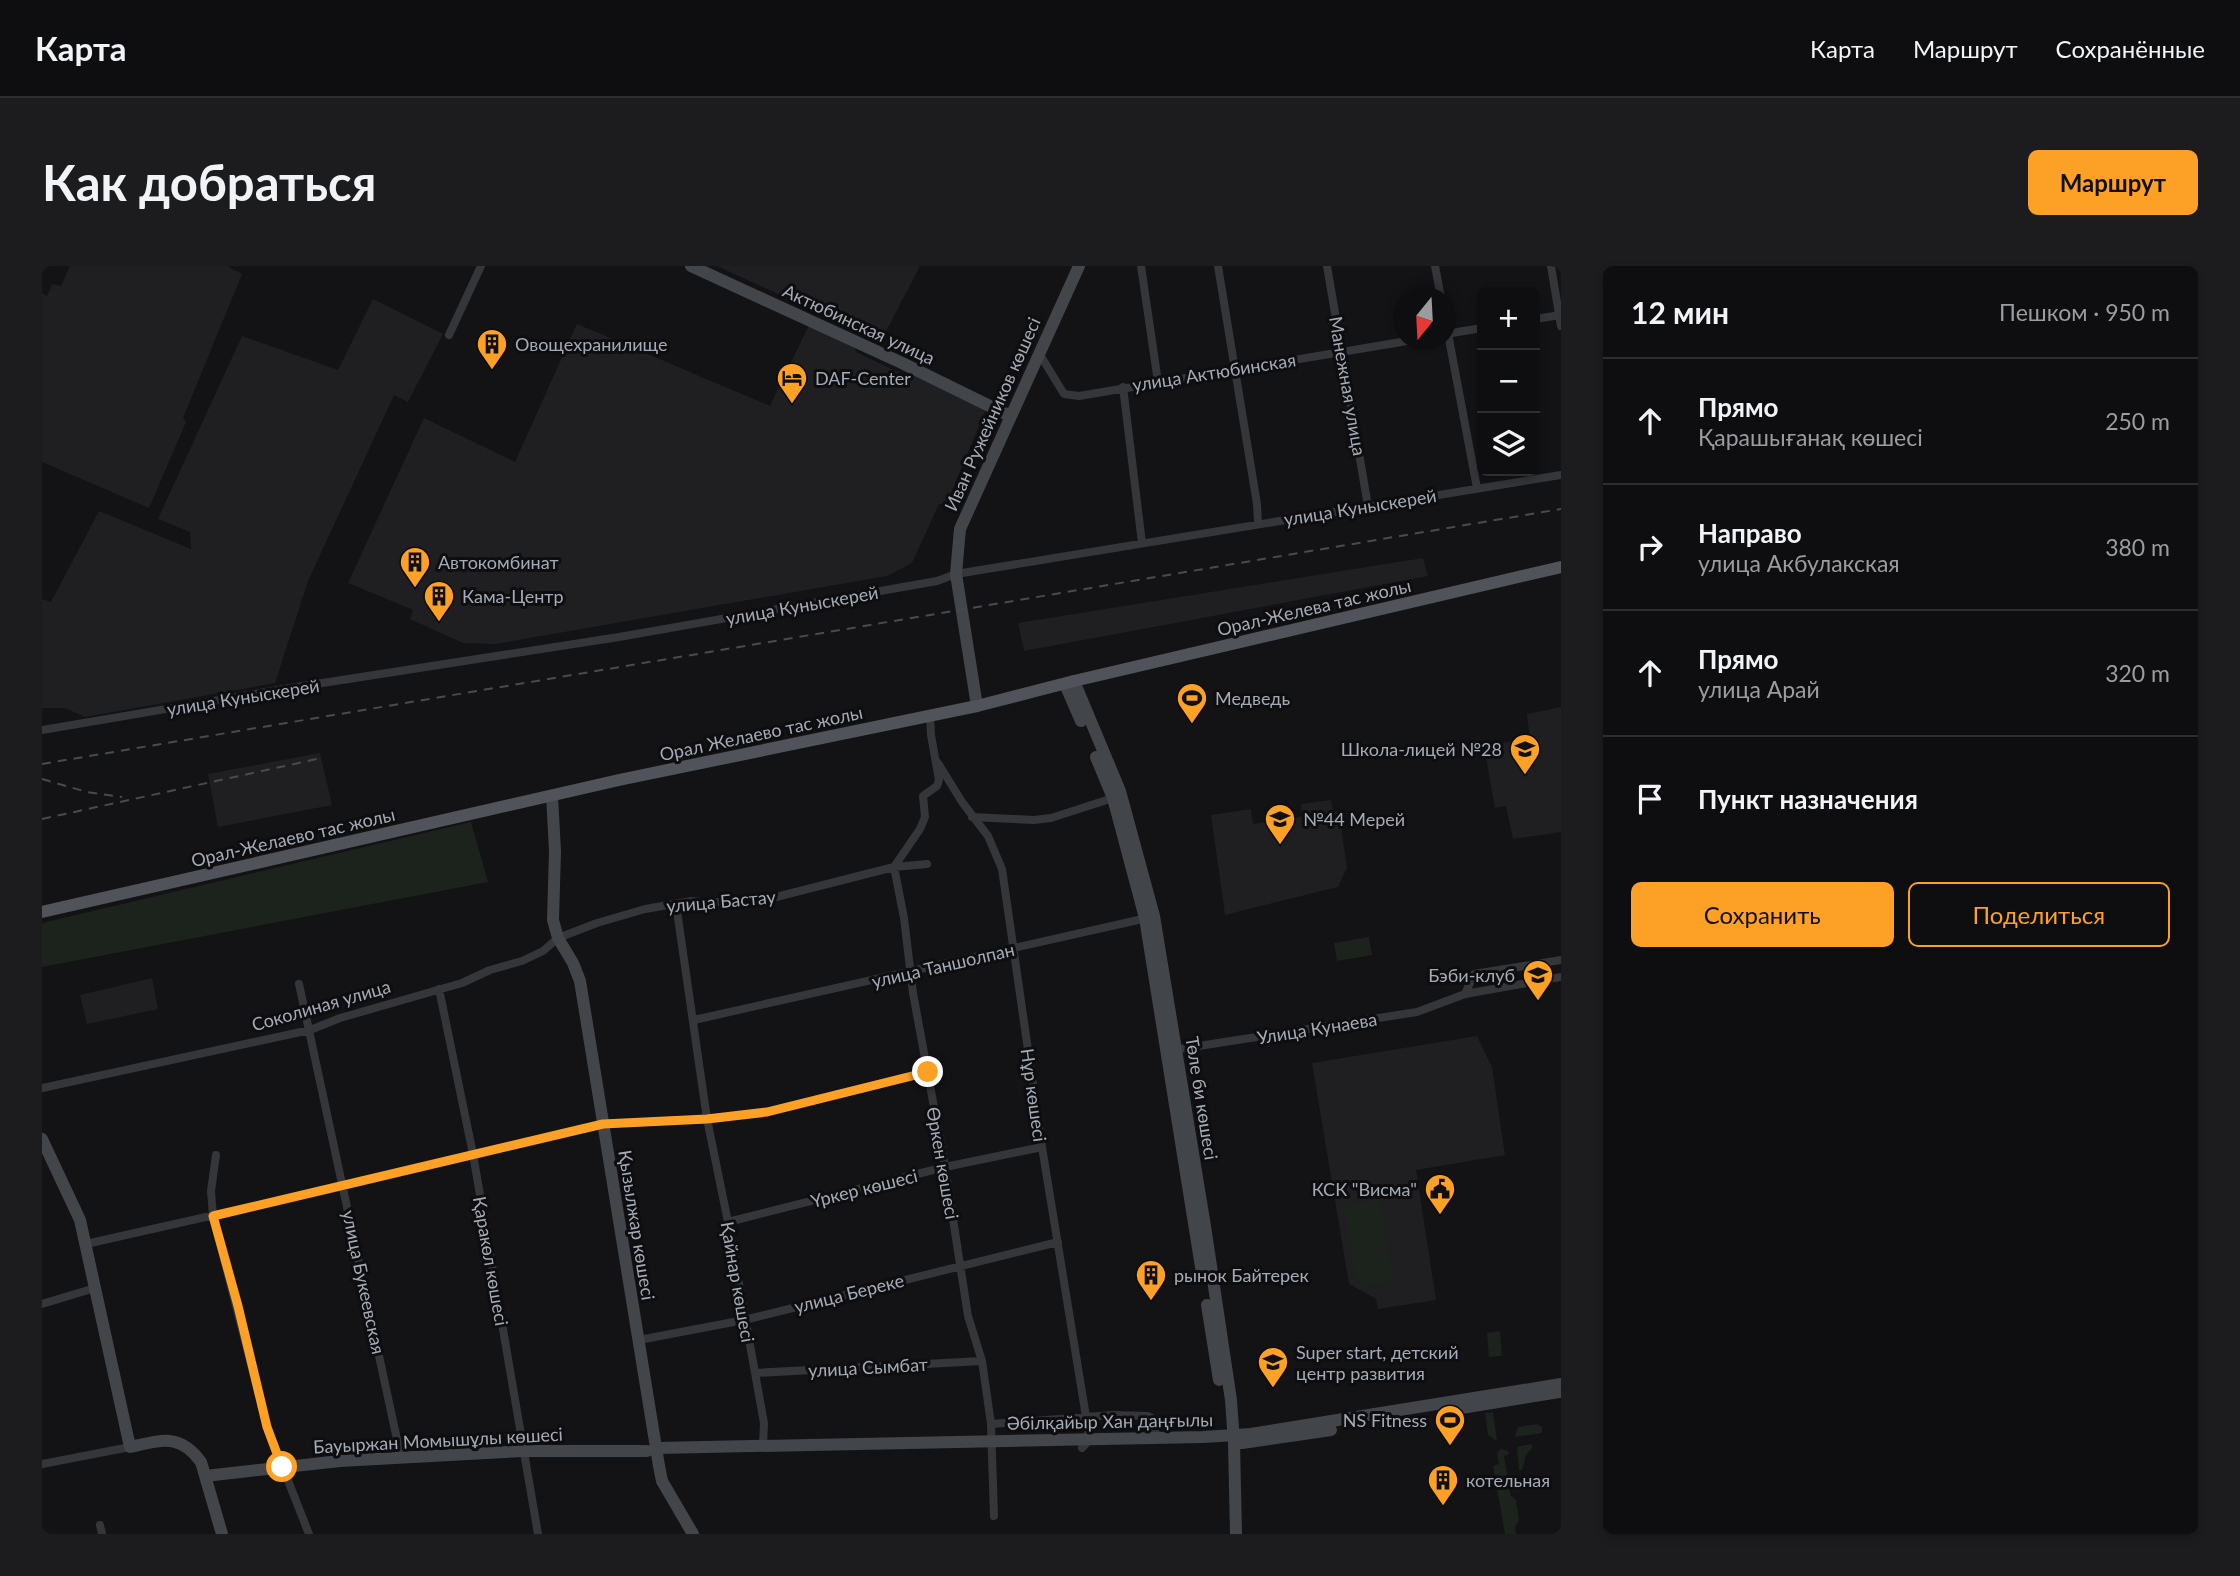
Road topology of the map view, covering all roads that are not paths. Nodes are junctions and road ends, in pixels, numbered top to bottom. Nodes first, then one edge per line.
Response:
1 (481, 266) edge
2 (1079, 266) edge
3 (1141, 266) edge
4 (1218, 266) edge
5 (1327, 266) edge
6 (1435, 266) edge
7 (1551, 266) edge
8 (698, 267) edge
9 (1439, 287) edge
10 (1560, 315) edge
11 (1540, 319) edge
12 (1561, 326) edge
13 (1477, 329) edge
14 (1456, 332) edge
15 (449, 335) dead end
16 (1393, 343) edge
17 (1449, 350) edge
18 (1341, 351) junction
19 (1039, 353) junction
20 (1236, 369) junction
21 (1158, 382) junction
22 (1123, 387) junction
23 (1010, 416) junction
24 (1561, 474) edge
25 (1478, 488) junction
26 (1368, 506) junction
27 (1258, 524) junction
28 (1142, 543) junction
29 (1561, 567) edge
30 (956, 574) junction
31 (1070, 682) junction
32 (977, 706) junction
33 (930, 716) junction
34 (42, 730) edge
35 (934, 757) junction
36 (552, 796) junction
37 (1113, 798) junction
38 (972, 817) junction
39 (927, 864) dead end
40 (894, 867) junction
41 (676, 904) junction
42 (42, 912) edge
43 (1149, 917) junction
44 (558, 938) junction
45 (1013, 949) junction
46 (1561, 960) edge
47 (910, 973) junction
48 (1561, 977) edge
49 (299, 984) dead end
50 (439, 989) junction
51 (1465, 994) junction
52 (694, 1020) junction
53 (310, 1030) junction
54 (1172, 1050) junction
55 (928, 1072) junction
56 (42, 1088) edge
57 (707, 1119) junction
58 (603, 1124) junction
59 (42, 1139) edge
60 (1041, 1147) junction
61 (473, 1154) junction
62 (216, 1155) dead end
63 (945, 1167) junction
64 (344, 1186) junction
65 (213, 1216) junction
66 (728, 1222) junction
67 (1058, 1242) junction
68 (86, 1244) junction
69 (960, 1265) junction
70 (95, 1288) junction
71 (42, 1304) edge
72 (744, 1320) junction
73 (639, 1340) junction
74 (982, 1362) junction
75 (755, 1373) junction
76 (1561, 1384) edge
77 (1561, 1392) edge
78 (1087, 1419) junction
79 (991, 1424) junction
80 (1157, 1438) junction
81 (1230, 1440) junction
82 (1085, 1444) junction
83 (763, 1446) junction
84 (130, 1447) junction
85 (992, 1450) junction
86 (523, 1451) junction
87 (654, 1451) junction
88 (401, 1458) junction
89 (42, 1464) edge
90 (282, 1467) junction
91 (205, 1476) junction
92 (994, 1516) dead end
93 (222, 1534) edge
94 (309, 1534) edge
95 (538, 1534) edge
96 (693, 1534) edge
97 (1228, 1534) edge
98 (1236, 1534) edge

1 - 15 street
2 - 19 street, Иван Ружейников көшесі
3 - 21 street
4 - 20 street
5 - 18 street, Манежная улица
6 - 9 street
7 - 10 street
8 - 23 street, Актюбинская улица
10 - 11 street
10 - 12 street
13 - 14 street
16 - 18 street, улица Актюбинская
17 - 25 street
18 - 20 street, улица Актюбинская
18 - 26 street, Манежная улица
19 - 22 street, улица Актюбинская
19 - 23 street, Иван Ружейников көшесі
20 - 21 street, улица Актюбинская
20 - 27 street
21 - 22 street, улица Актюбинская
22 - 28 street
23 - 30 street, Иван Ружейников көшесі
24 - 25 street, улица Куныскерей
25 - 26 street, улица Куныскерей
26 - 27 street, улица Куныскерей
27 - 28 street, улица Куныскерей
28 - 30 street, улица Куныскерей
29 - 31 main road, Орал-Желева тас жолы
30 - 32 street, Иван Ружейников көшесі
30 - 34 street, улица Куныскерей
31 - 32 main road
31 - 37 street, Төле би көшесі
31 - 43 street, Төле би көшесі
32 - 33 main road, Орал Желаево тас жолы
33 - 35 street
33 - 36 main road, Орал Желаево тас жолы
35 - 38 street, Нұр көшесі
35 - 40 street
36 - 42 main road, Орал-Желаево тас жолы
36 - 44 street, Қызылжар көшесі
37 - 38 street
37 - 43 street, Төле би көшесі
38 - 45 street, Нұр көшесі
39 - 40 street, улица Бастау
40 - 41 street, улица Бастау
40 - 47 street, Өркен көшесі
41 - 44 street, улица Бастау
41 - 52 street, Қайнар көшесі
43 - 45 street, улица Таншолпан
43 - 54 street, Төле би көшесі
44 - 50 street, Соколиная улица
44 - 58 street, Қызылжар көшесі
45 - 47 street, улица Таншолпан
45 - 60 street, Нұр көшесі
46 - 51 street, Улица Кунаева
47 - 52 street, улица Таншолпан
47 - 55 street, Өркен көшесі
48 - 51 street, Улица Кунаева
49 - 53 street, улица Букеевская
50 - 53 street, Соколиная улица
50 - 61 street, Қаракөл көшесі
51 - 54 street, Улица Кунаева
52 - 57 street, Қайнар көшесі
53 - 56 street, Соколиная улица
53 - 64 street, улица Букеевская
54 - 81 street, Төле би көшесі
55 - 57 street
55 - 63 street, Өркен көшесі
57 - 58 street
57 - 66 street, Қайнар көшесі
58 - 61 street
58 - 73 street, Қызылжар көшесі
59 - 68 street
60 - 63 street, Үркер көшесі
60 - 67 street, Нұр көшесі
61 - 64 street
61 - 86 street, Қаракөл көшесі
62 - 65 street
63 - 66 street, Үркер көшесі
63 - 69 street, Өркен көшесі
64 - 65 street
64 - 88 street, улица Букеевская
65 - 68 street
65 - 90 street
66 - 72 street, Қайнар көшесі
67 - 69 street, улица Береке
67 - 78 street, Нұр көшесі
68 - 70 street
69 - 72 street, улица Береке
69 - 74 street, Өркен көшесі
70 - 71 street
70 - 84 street
72 - 73 street, улица Береке
72 - 75 street, Қайнар көшесі
73 - 87 street, Қызылжар көшесі
74 - 75 street, улица Сымбат
74 - 79 street, Өркен көшесі
75 - 83 street, Қайнар көшесі
76 - 81 street, Әбілқайыр Хан даңғылы
77 - 81 street, Әбілқайыр Хан даңғылы
78 - 79 street
78 - 80 street
78 - 82 street, Нұр көшесі
79 - 85 street, Өркен көшесі
80 - 81 street, Әбілқайыр Хан даңғылы
80 - 82 street, Әбілқайыр Хан даңғылы
81 - 82 street, Әбілқайыр Хан даңғылы
81 - 97 street, Төле би көшесі
81 - 98 street, Төле би көшесі
82 - 85 street, Әбілқайыр Хан даңғылы
83 - 85 street, Әбілқайыр Хан даңғылы
83 - 87 street, Әбілқайыр Хан даңғылы
84 - 89 street
84 - 91 street
85 - 87 street, Әбілқайыр Хан даңғылы
85 - 92 street, Өркен көшесі
86 - 87 street, Бауыржан Момышұлы көшесі
86 - 88 street, Бауыржан Момышұлы көшесі
86 - 95 street, Қаракөл көшесі
87 - 96 street, Қызылжар көшесі
88 - 90 street, Бауыржан Момышұлы көшесі
90 - 91 street, Бауыржан Момышұлы көшесі
90 - 94 street
91 - 93 street

